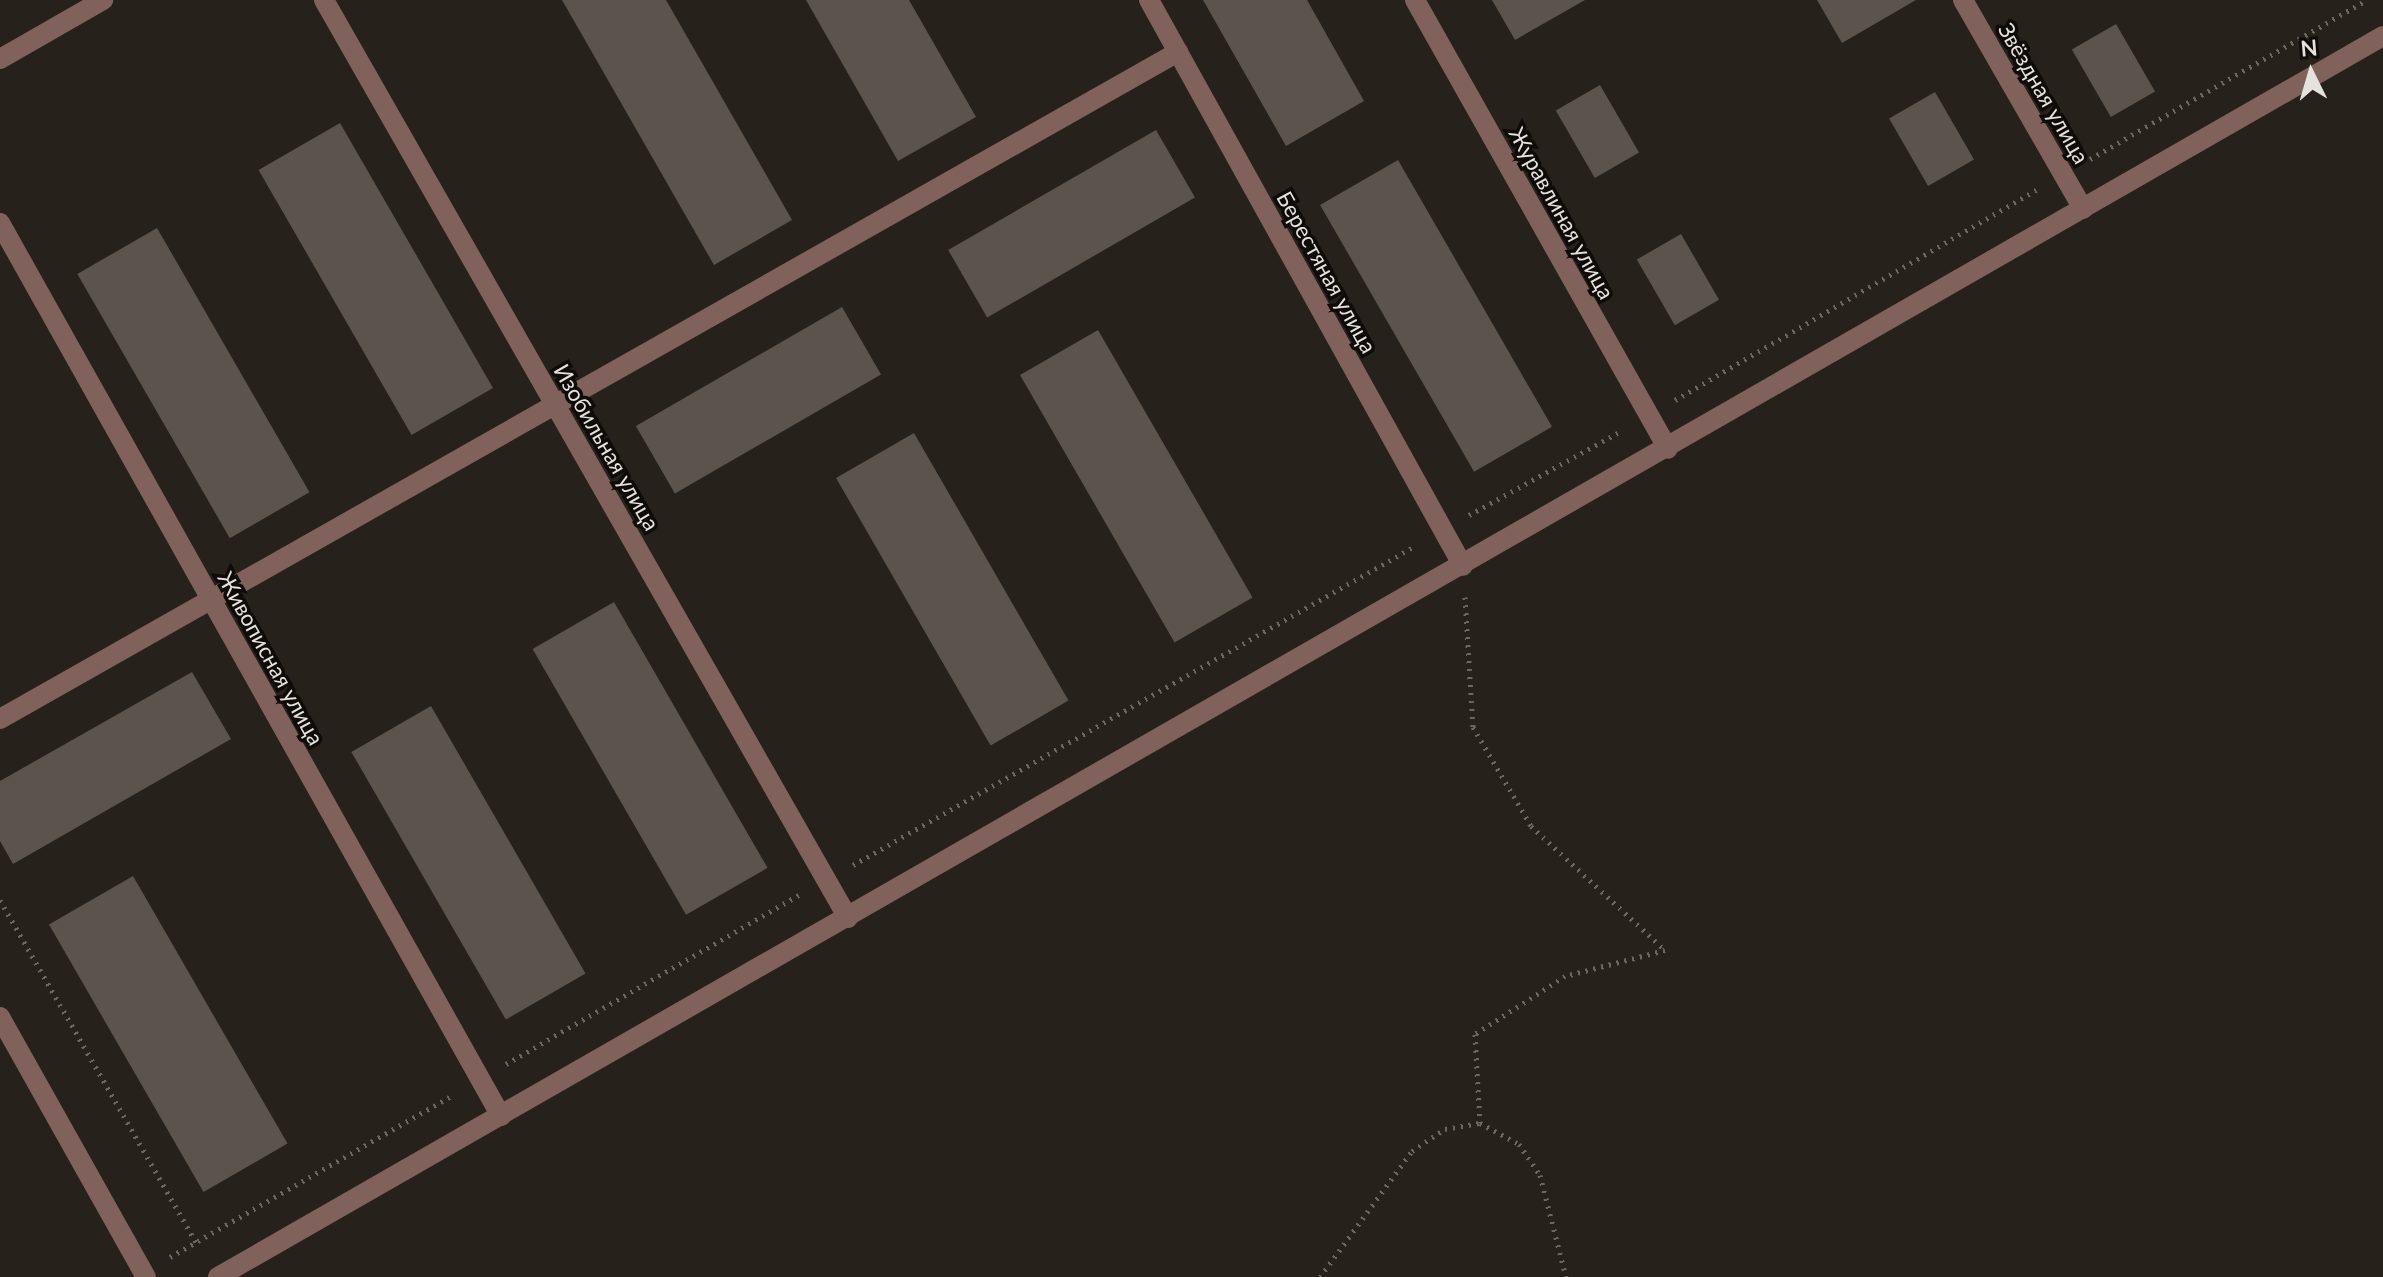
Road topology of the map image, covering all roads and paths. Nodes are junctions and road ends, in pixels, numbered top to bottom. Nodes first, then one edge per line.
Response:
1 (103, 0) edge
2 (324, 0) edge
3 (1149, 0) edge
4 (1415, 0) edge
5 (1963, 0) edge
6 (2367, 0) edge
7 (2383, 36) edge
8 (1178, 52) junction
9 (0, 59) edge
10 (2063, 175) junction
11 (2083, 209) junction
12 (0, 223) edge
13 (555, 404) junction
14 (1649, 415) junction
15 (1668, 449) junction
16 (1443, 530) junction
17 (1463, 566) junction
18 (211, 599) junction
19 (0, 719) edge
20 (826, 880) junction
21 (0, 900) edge
22 (848, 918) junction
23 (0, 1017) edge
24 (481, 1079) junction
25 (501, 1116) junction
26 (1480, 1123) junction
27 (196, 1242) junction
28 (144, 1274) edge
29 (218, 1277) edge
30 (1320, 1277) edge
31 (1566, 1277) edge

1 - 9 street
2 - 13 street, Изобильная улица
3 - 8 street, Берестяная улица
4 - 14 street, Журавлиная улица
5 - 10 street, Звёздная улица
6 - 10 path
7 - 11 street
8 - 13 street
8 - 16 street, Берестяная улица
10 - 11 street, Звёздная улица
10 - 14 path
11 - 15 street
12 - 18 street, Живописная улица
13 - 18 street
13 - 20 street, Изобильная улица
14 - 15 street, Журавлиная улица
14 - 16 path
15 - 17 street
16 - 17 street, Берестяная улица
16 - 20 path
17 - 22 street
17 - 26 path
18 - 19 street
18 - 24 street, Живописная улица
20 - 22 street, Изобильная улица
20 - 24 path
21 - 27 path
22 - 25 street
23 - 28 street
24 - 25 street, Живописная улица
24 - 27 path
25 - 29 street
26 - 30 path
26 - 31 path
27 - 28 path

